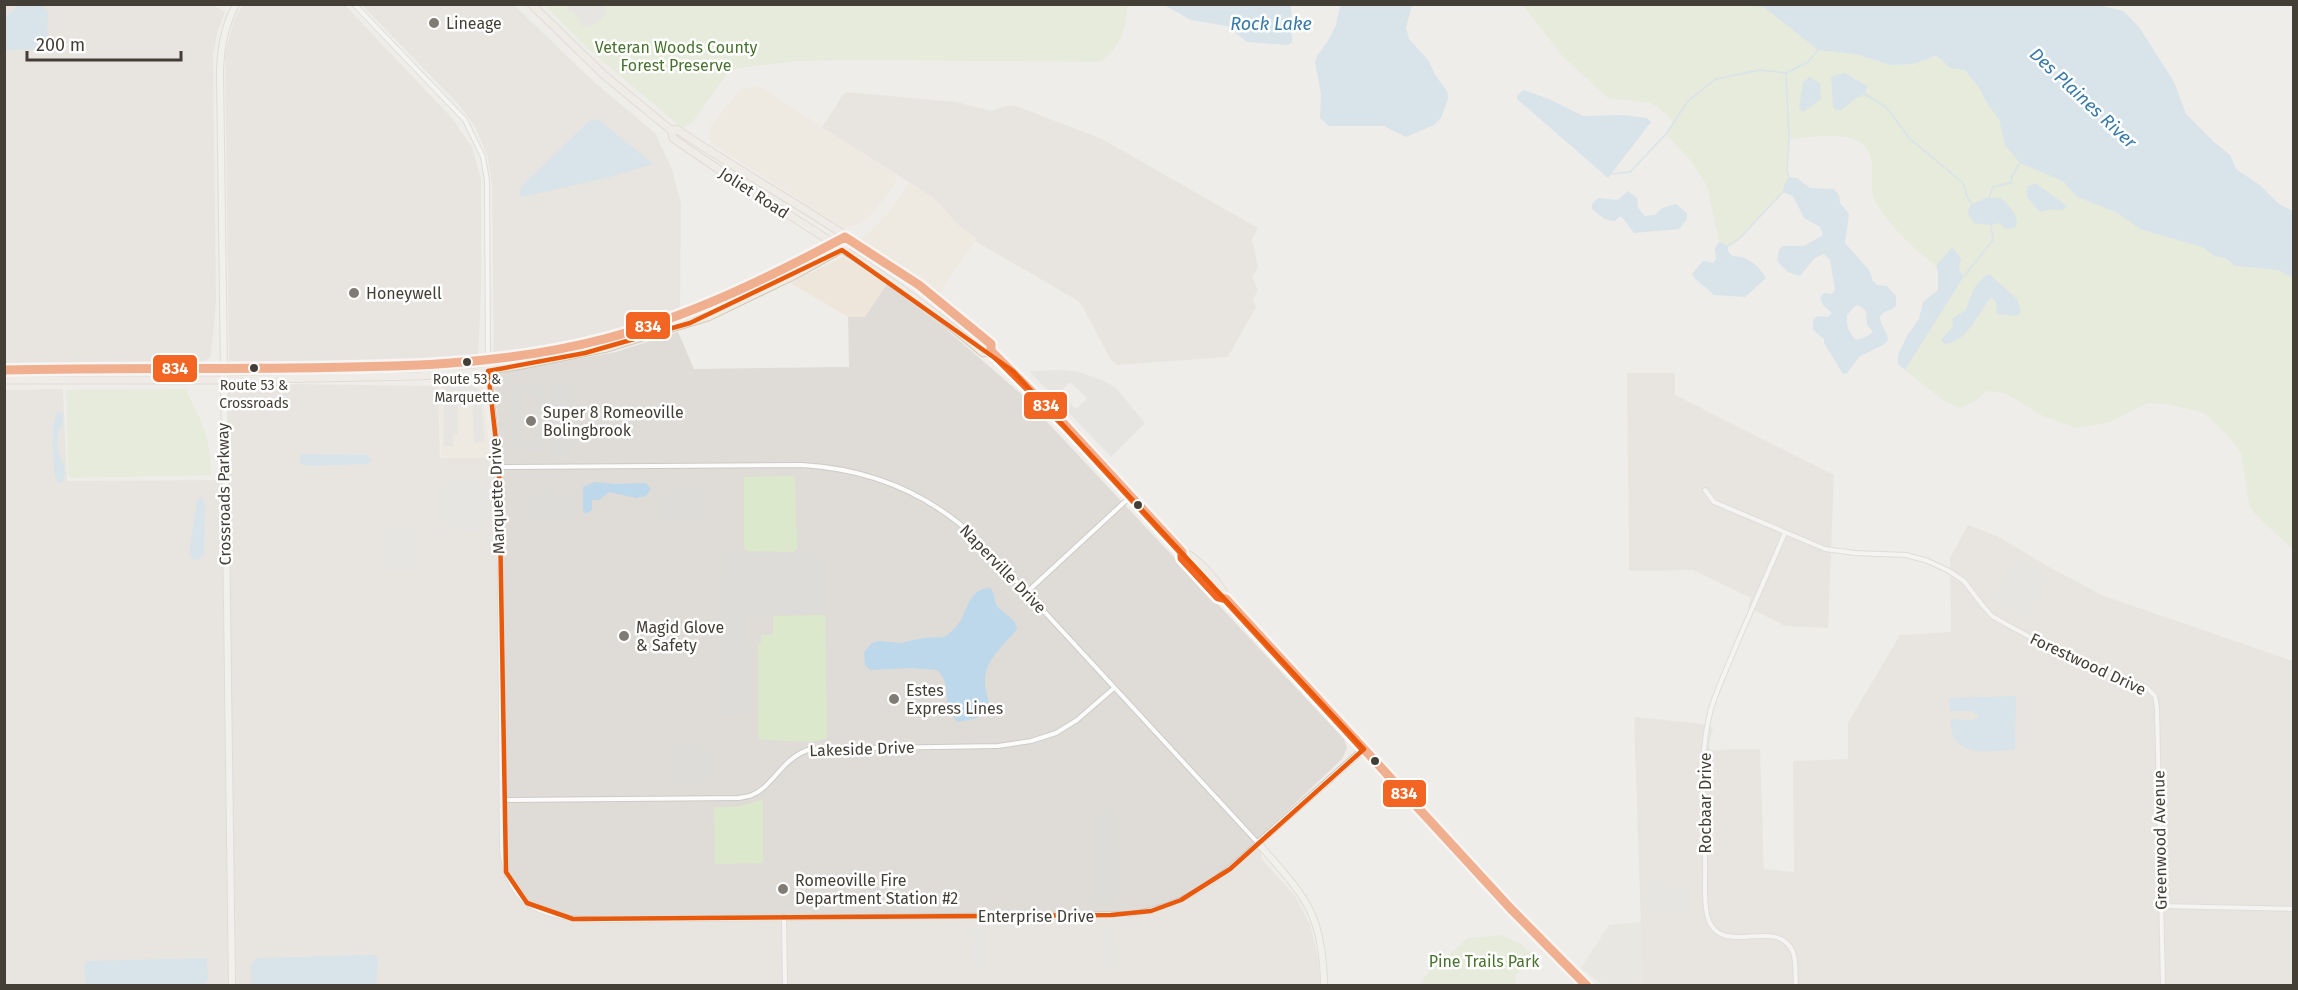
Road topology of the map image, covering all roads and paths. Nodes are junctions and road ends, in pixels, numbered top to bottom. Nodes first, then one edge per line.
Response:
1 (236, 4) edge
2 (354, 4) edge
3 (531, 4) edge
4 (672, 131) junction
5 (845, 237) junction
6 (854, 242) junction
7 (832, 243) junction
8 (842, 250) junction
9 (991, 351) junction
10 (488, 361) junction
11 (223, 369) junction
12 (4, 370) edge
13 (488, 370) junction
14 (4, 380) edge
15 (223, 380) junction
16 (499, 467) junction
17 (1704, 490) dead end
18 (1131, 496) junction
19 (1785, 533) junction
20 (1026, 592) junction
21 (1114, 688) junction
22 (2155, 696) joint
23 (1364, 748) junction
24 (502, 800) junction
25 (1258, 843) junction
26 (515, 890) joint
27 (2161, 906) junction
28 (2294, 909) edge
29 (784, 917) junction
30 (232, 986) edge
31 (785, 986) edge
32 (1324, 986) edge
33 (1587, 986) edge
34 (1796, 986) edge
35 (2163, 986) edge

1 - 11 street, Crossroads Parkway
2 - 10 street, Marquette Drive
3 - 4 main road, Joliet Road
4 - 5 main road, Joliet Road
4 - 7 main road, Joliet Road
5 - 6 main road, Joliet Road
5 - 7 main road
6 - 8 main road
6 - 9 main road, Joliet Road
7 - 8 main road, Joliet Road
7 - 10 main road
8 - 9 main road, Joliet Road
8 - 13 main road
9 - 18 main road
10 - 11 main road
10 - 13 street, Marquette Drive
11 - 12 main road
11 - 15 street, Crossroads Parkway
13 - 15 main road
13 - 16 street, Marquette Drive
14 - 15 main road
15 - 30 street, Crossroads Parkway
16 - 20 street, Naperville Drive
16 - 24 street, Marquette Drive
17 - 19 street, Forestwood Drive
18 - 20 street
18 - 23 main road
19 - 22 street, Forestwood Drive
19 - 34 street, Rocbaar Drive
20 - 21 street, Naperville Drive
21 - 24 street, Lakeside Drive
21 - 25 street, Naperville Drive
22 - 27 street, Greenwood Avenue
23 - 25 street, Enterprise Drive
23 - 33 main road
24 - 26 street, Marquette Drive
25 - 29 street, Enterprise Drive
25 - 32 street, Naperville Drive
26 - 29 street, Enterprise Drive
27 - 28 street
27 - 35 street, Greenwood Avenue
29 - 31 street

